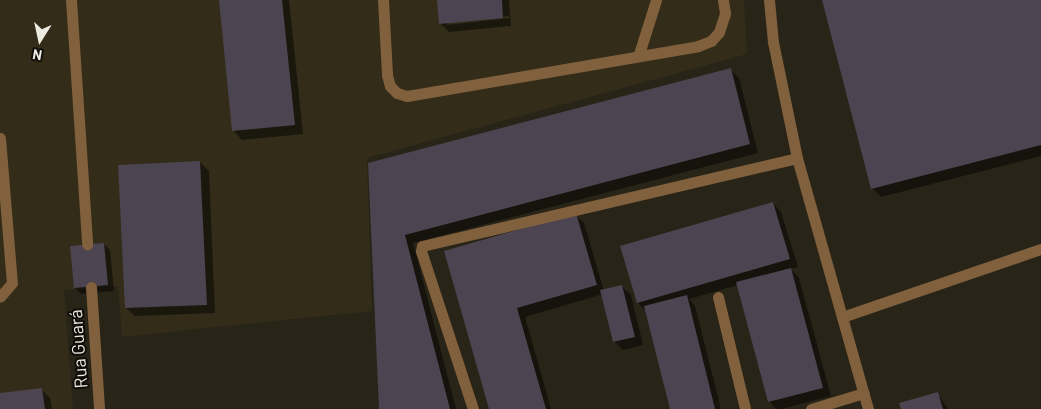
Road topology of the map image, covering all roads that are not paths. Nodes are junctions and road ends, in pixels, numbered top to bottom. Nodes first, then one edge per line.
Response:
1 (71, 0) edge
2 (383, 0) edge
3 (656, 0) edge
4 (723, 0) edge
5 (769, 0) edge
6 (639, 54) junction
7 (0, 138) edge
8 (797, 158) junction
9 (87, 244) dead end
10 (1041, 249) edge
11 (91, 287) dead end
12 (0, 297) edge
13 (718, 297) dead end
14 (842, 317) junction
15 (864, 394) junction
16 (99, 409) edge
17 (473, 409) edge
18 (745, 409) edge
19 (811, 409) edge
20 (868, 409) edge

1 - 9 lane
2 - 6 lane
3 - 6 lane
4 - 6 lane
5 - 8 lane
7 - 12 lane
8 - 14 lane
8 - 17 lane
10 - 14 lane
11 - 16 lane, Rua Guará
13 - 18 lane
14 - 15 lane
15 - 19 lane
15 - 20 lane

